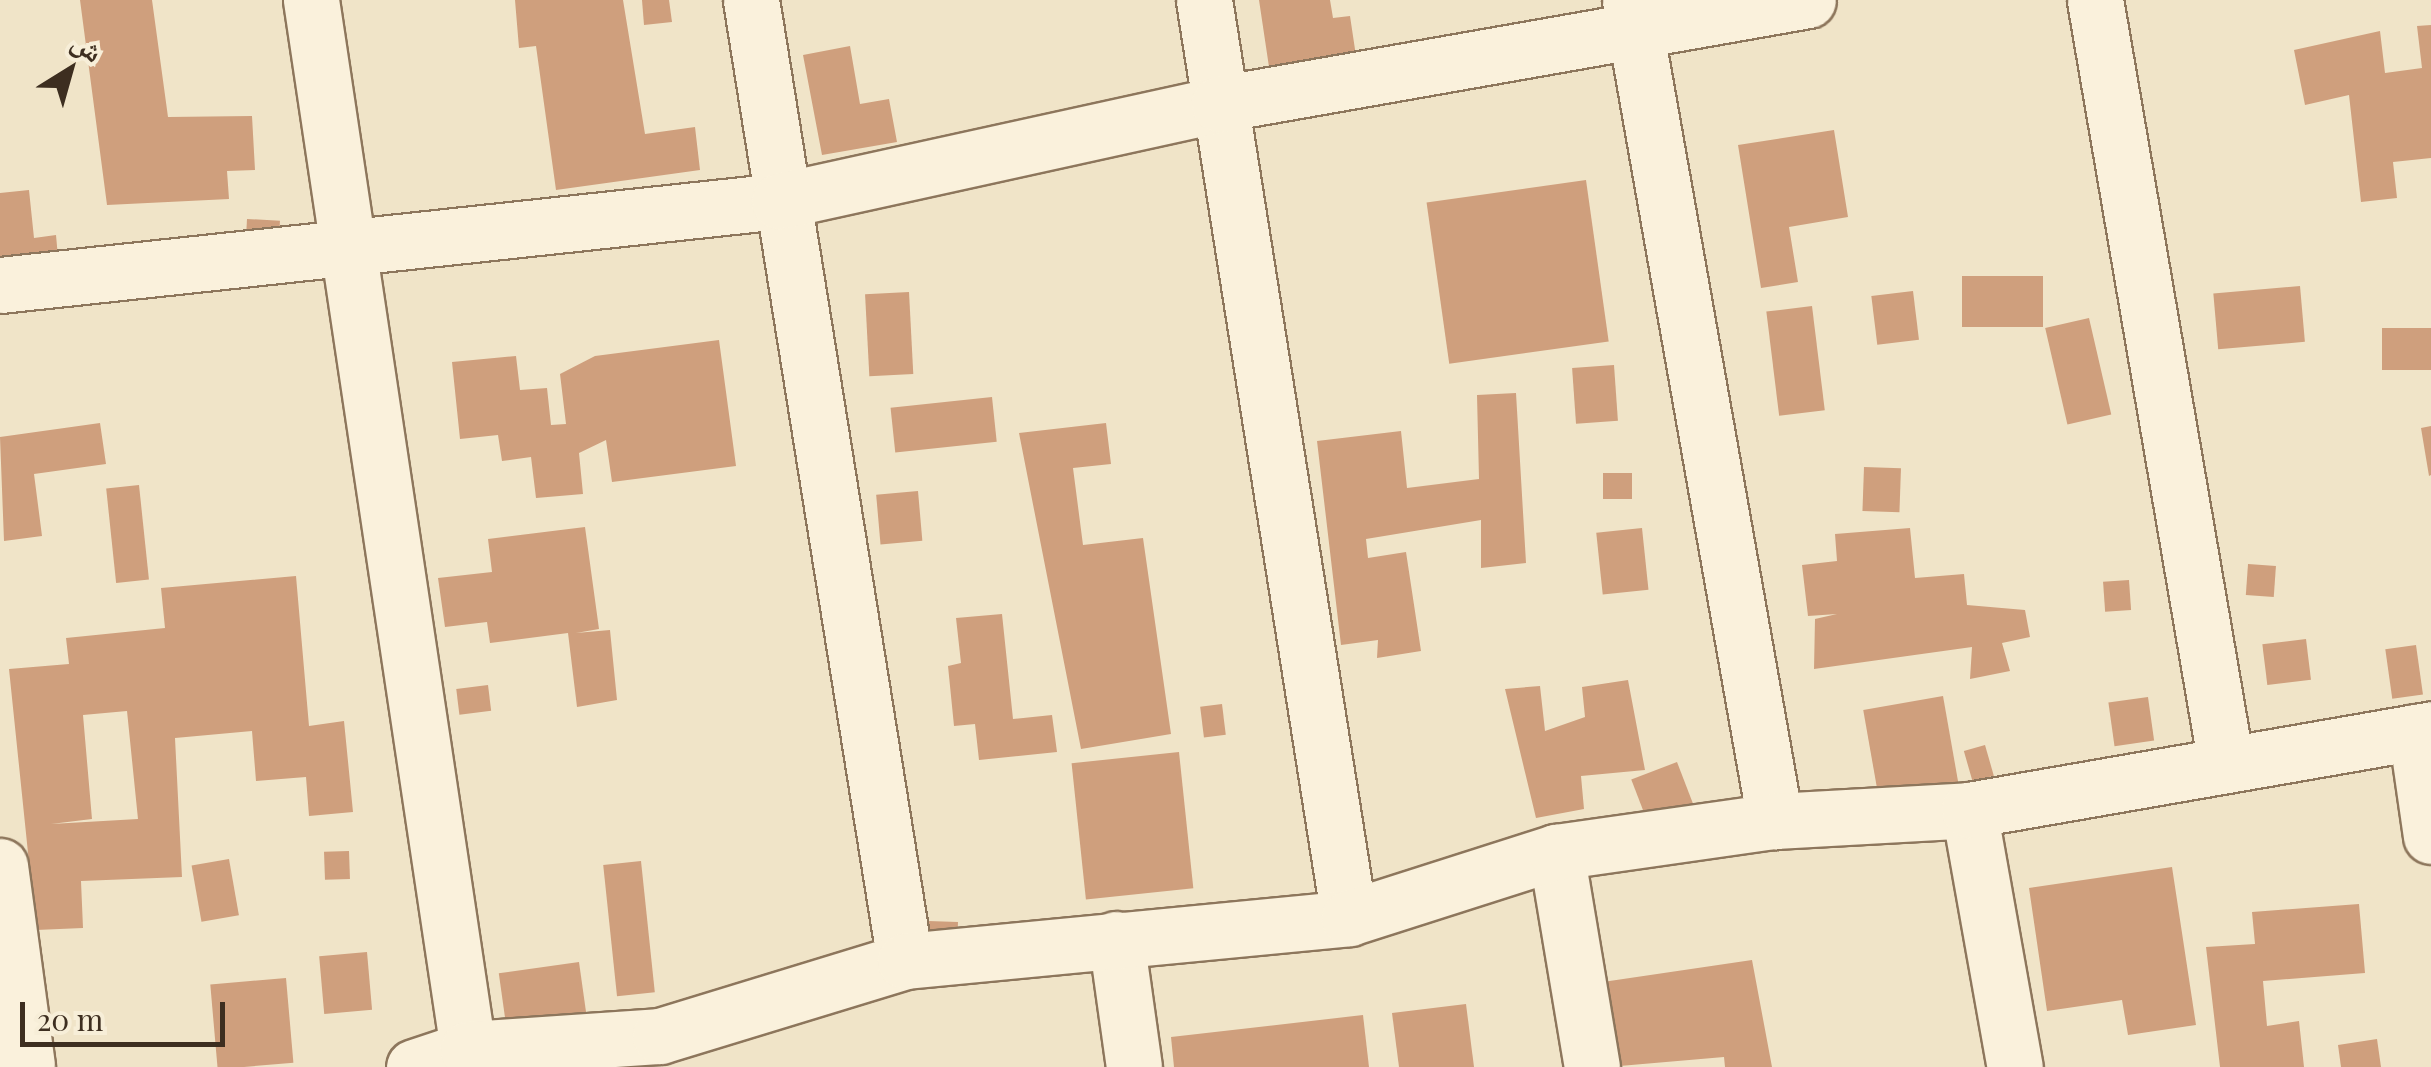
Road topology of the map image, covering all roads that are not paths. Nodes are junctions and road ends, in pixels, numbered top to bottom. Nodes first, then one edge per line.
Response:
1 (311, 0) edge
2 (751, 0) edge
3 (1204, 0) edge
4 (1808, 0) edge
5 (2095, 0) edge
6 (1632, 14) edge
7 (1220, 104) junction
8 (779, 201) junction
9 (351, 253) junction
10 (0, 285) edge
11 (2423, 730) edge
12 (2225, 758) junction
13 (1968, 810) junction
14 (1775, 821) junction
15 (2431, 836) edge
16 (1556, 852) junction
17 (0, 866) edge
18 (1348, 918) junction
19 (1116, 940) junction
20 (904, 961) junction
21 (468, 1049) junction
22 (662, 1052) edge
23 (28, 1066) edge
24 (414, 1067) edge
25 (1134, 1067) edge
26 (1592, 1067) edge
27 (2016, 1067) edge

1 - 9 street
2 - 8 street
3 - 7 street
4 - 6 street
5 - 12 street
6 - 7 street
6 - 14 street
7 - 8 street
7 - 18 street
8 - 9 street
8 - 20 street
9 - 10 street
9 - 21 street
11 - 12 street
11 - 15 street
12 - 13 street
13 - 14 street
13 - 27 street
14 - 16 street
16 - 18 street
16 - 26 street
17 - 23 street
18 - 19 street
19 - 20 street
19 - 25 street
20 - 22 street
21 - 22 street
21 - 24 street

